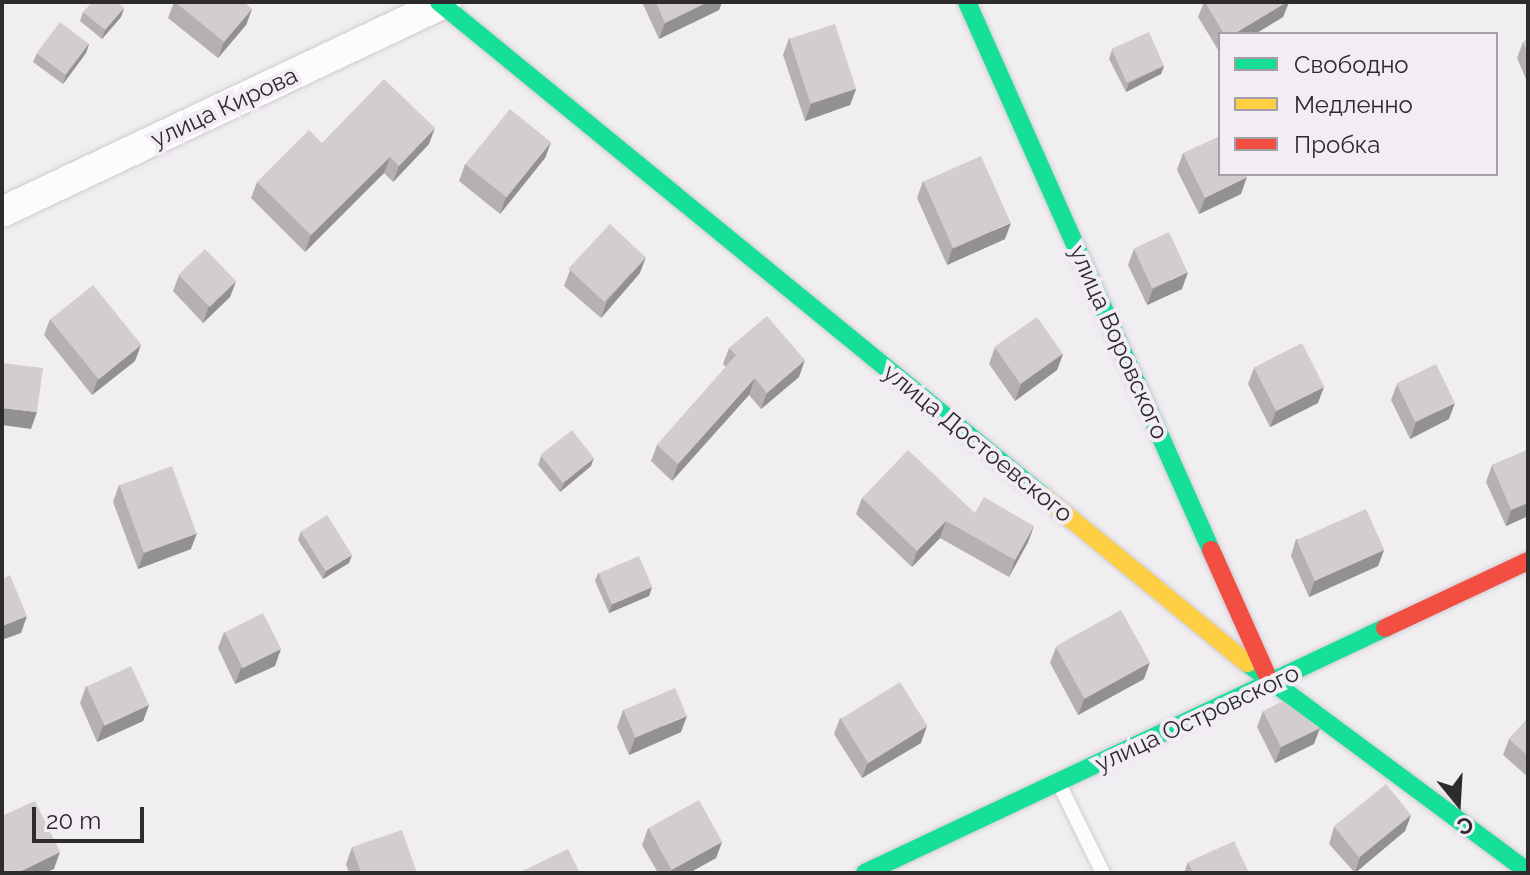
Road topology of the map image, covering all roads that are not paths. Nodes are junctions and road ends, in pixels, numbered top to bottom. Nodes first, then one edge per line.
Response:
1 (967, 2) edge
2 (442, 3) edge
3 (2, 212) edge
4 (1528, 561) edge
5 (1271, 683) junction
6 (1058, 783) junction
7 (1528, 872) edge
8 (865, 873) edge
9 (1103, 873) edge

1 - 5 street, улица Воровского
2 - 3 street, улица Кирова
2 - 5 street, улица Достоевского
4 - 5 street, улица Островского
5 - 6 street, улица Островского
5 - 7 street, улица Достоевского
6 - 8 street, улица Островского
6 - 9 lane

